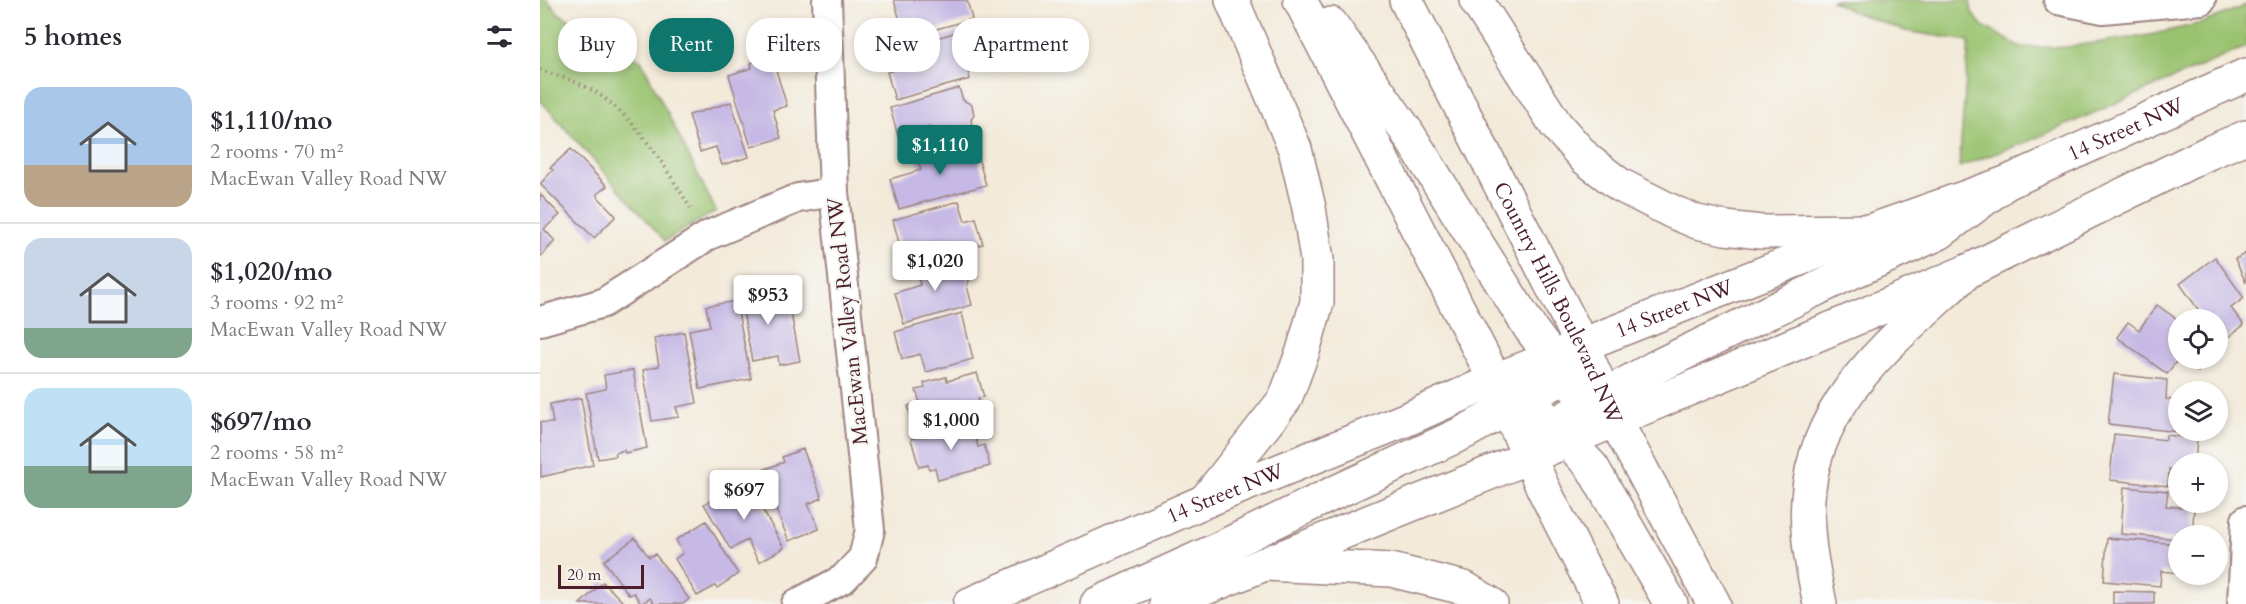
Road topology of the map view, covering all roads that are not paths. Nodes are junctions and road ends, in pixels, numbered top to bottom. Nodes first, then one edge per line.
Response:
1 (827, 0) edge
2 (1232, 0) edge
3 (1300, 0) edge
4 (1315, 0) edge
5 (1406, 0) edge
6 (1476, 0) edge
7 (2058, 0) edge
8 (2201, 0) edge
9 (2246, 75) edge
10 (2246, 137) edge
11 (2006, 183) junction
12 (834, 192) junction
13 (1870, 231) junction
14 (1968, 271) junction
15 (540, 321) edge
16 (1582, 345) junction
17 (1557, 365) junction
18 (1510, 395) junction
19 (1602, 407) junction
20 (1561, 433) junction
21 (1529, 457) junction
22 (1205, 501) junction
23 (2246, 520) edge
24 (1264, 564) junction
25 (796, 604) edge
26 (970, 604) edge
27 (1097, 604) edge
28 (1166, 604) edge
29 (1491, 604) edge
30 (1602, 604) edge
31 (1671, 604) edge
32 (1714, 604) edge
33 (1820, 604) edge
34 (2242, 604) edge

1 - 12 street, MacEwan Valley Road NW
2 - 22 main road
3 - 18 main road
4 - 17 main road
5 - 16 main road, Country Hills Boulevard NW
6 - 13 main road
7 - 8 street
9 - 11 main road, 14 Street NW
10 - 14 main road
11 - 13 main road, 14 Street NW
11 - 19 main road
12 - 15 street
12 - 25 street, MacEwan Valley Road NW
13 - 16 main road, 14 Street NW
14 - 19 main road
14 - 33 main road
16 - 17 main road, 14 Street NW
16 - 19 main road, Country Hills Boulevard NW
17 - 18 main road, 14 Street NW
17 - 19 main road
18 - 20 main road
18 - 21 main road
18 - 22 main road, 14 Street NW
18 - 27 main road
19 - 20 main road
19 - 32 main road, Country Hills Boulevard NW
20 - 21 main road
20 - 31 main road
21 - 24 main road
21 - 30 main road
22 - 26 main road, 14 Street NW
23 - 34 street
24 - 28 main road
24 - 29 main road

